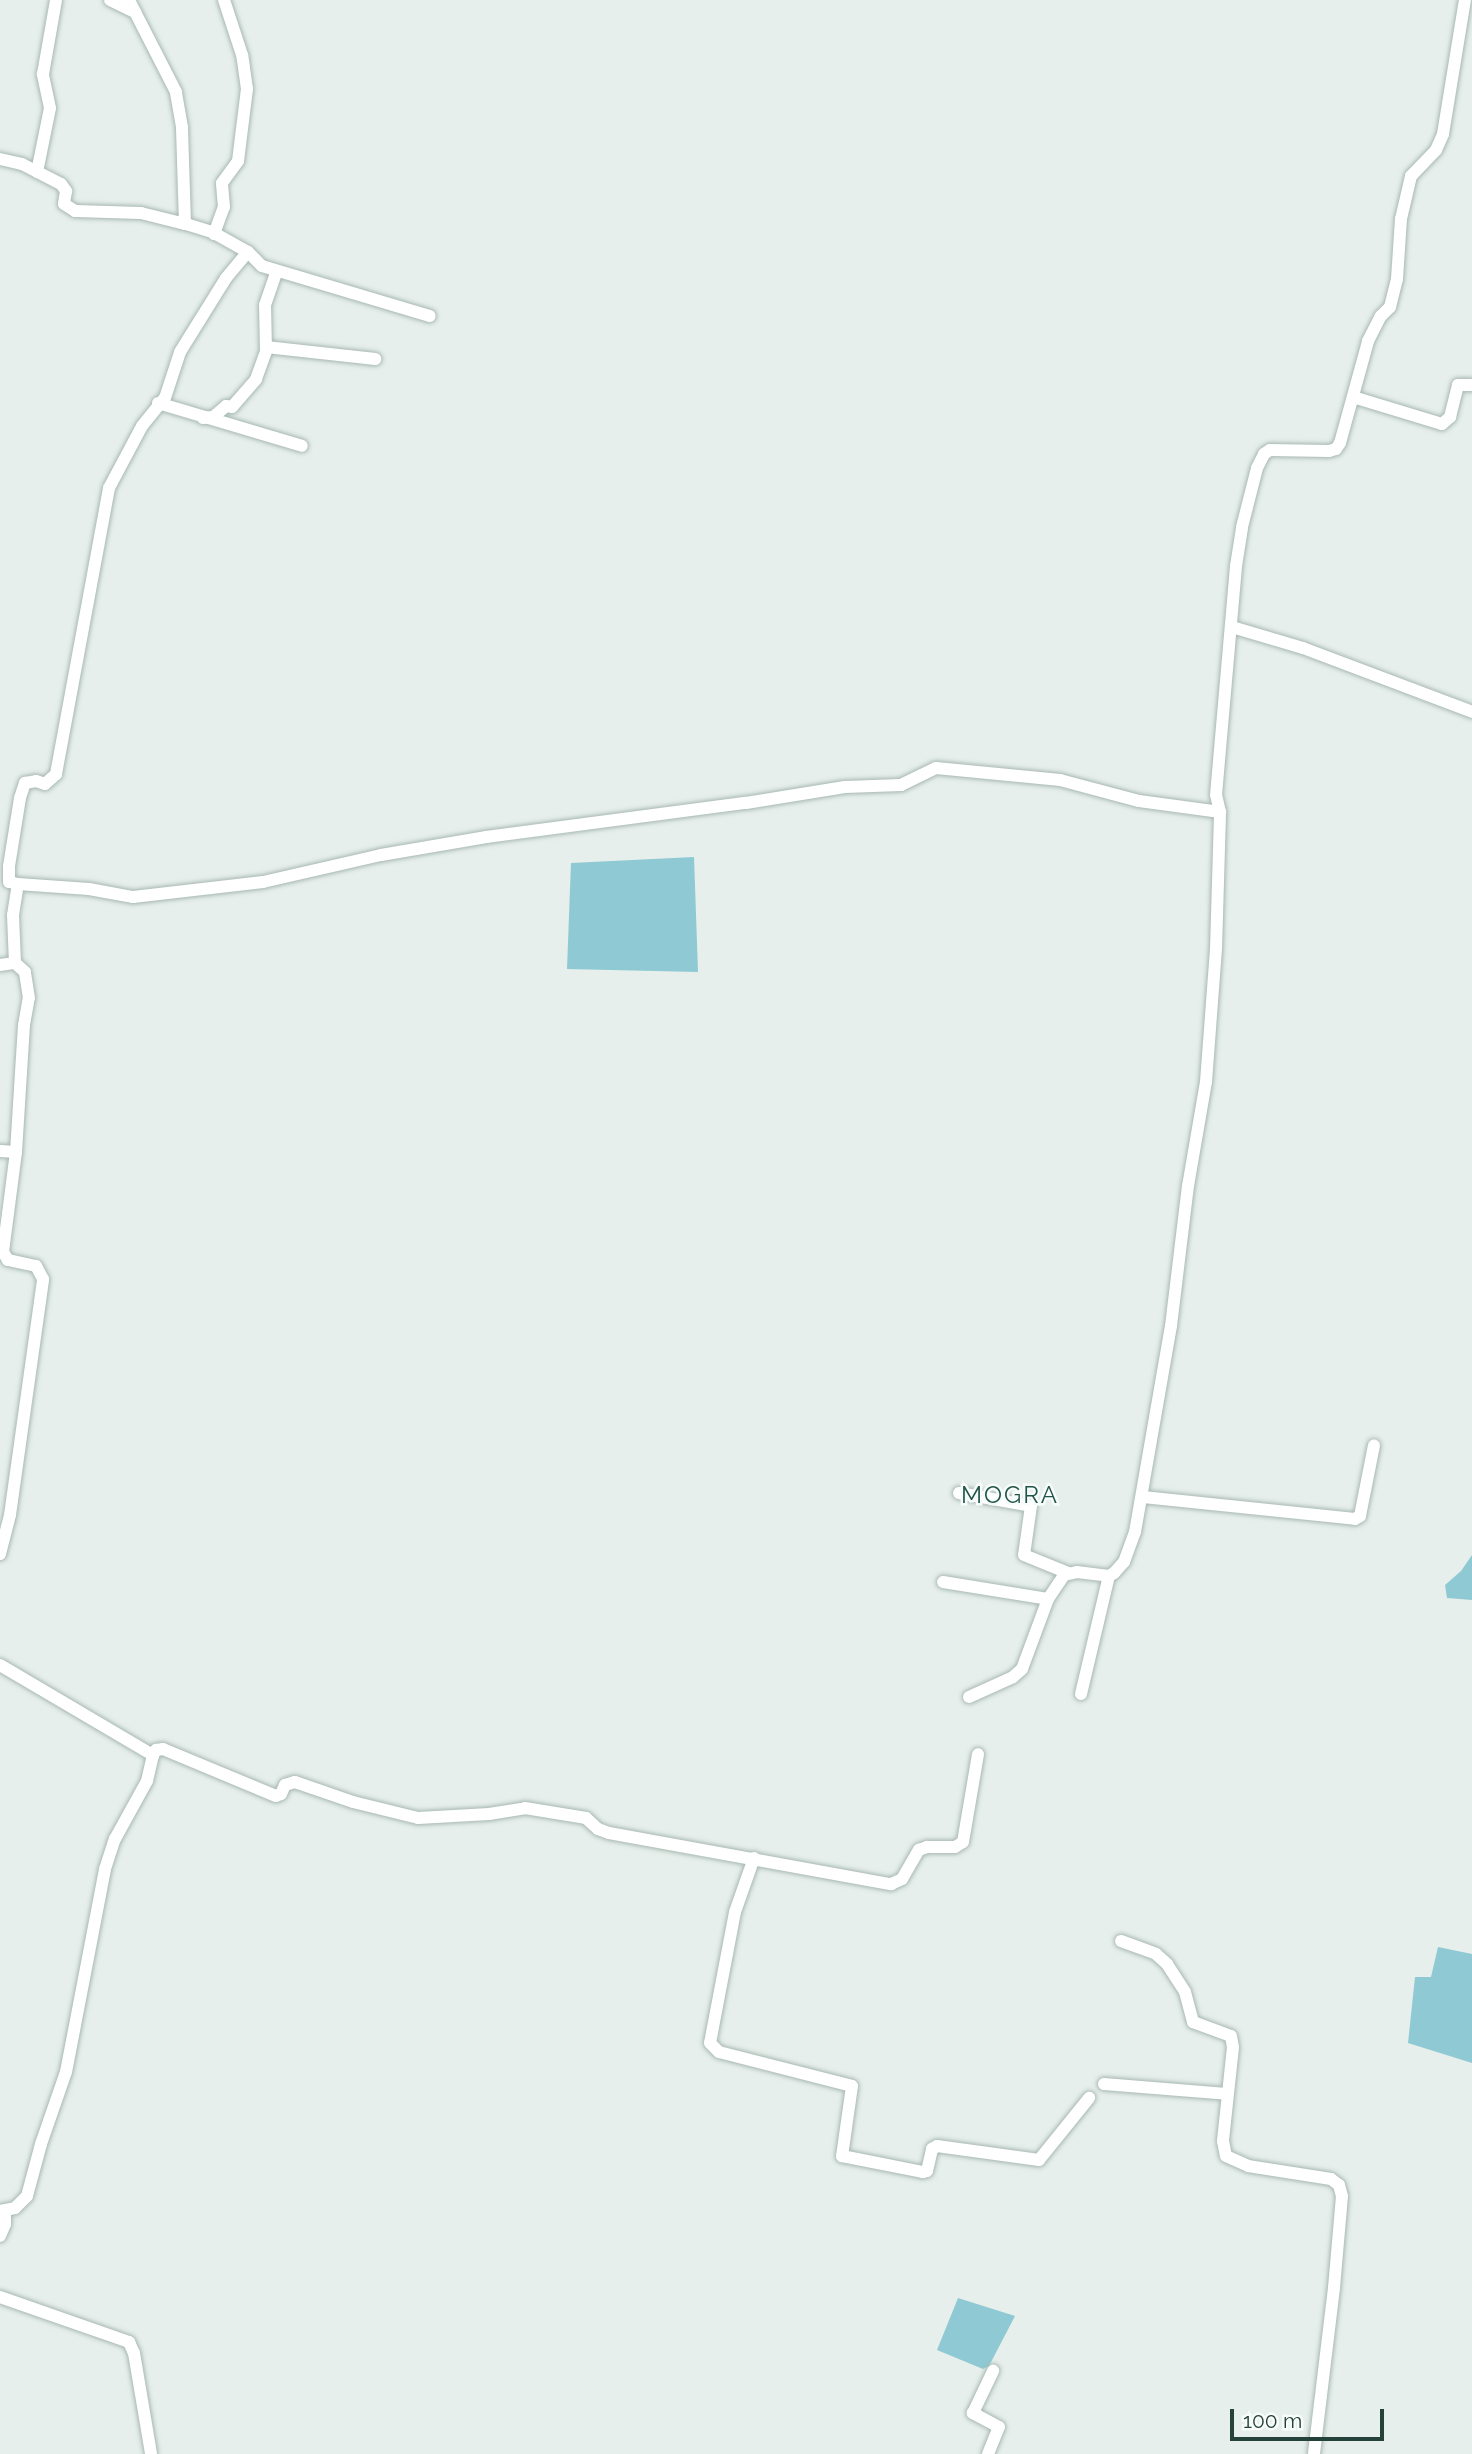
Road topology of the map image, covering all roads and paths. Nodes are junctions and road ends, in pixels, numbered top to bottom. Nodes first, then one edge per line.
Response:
1 (56, 0) edge
2 (110, 0) edge
3 (129, 0) edge
4 (224, 0) edge
5 (1465, 0) edge
6 (136, 12) junction
7 (0, 159) edge
8 (37, 172) junction
9 (185, 224) junction
10 (213, 233) junction
11 (248, 252) junction
12 (277, 271) junction
13 (430, 316) dead end
14 (266, 347) junction
15 (375, 359) dead end
16 (1472, 385) edge
17 (1353, 397) junction
18 (158, 403) junction
19 (203, 418) junction
20 (302, 446) dead end
21 (1232, 627) junction
22 (1472, 712) edge
23 (1220, 812) junction
24 (18, 884) junction
25 (15, 963) junction
26 (0, 965) edge
27 (0, 1151) edge
28 (16, 1152) junction
29 (1374, 1445) dead end
30 (959, 1493) dead end
31 (1143, 1497) junction
32 (0, 1554) edge
33 (1068, 1573) junction
34 (1108, 1576) junction
35 (943, 1582) dead end
36 (1048, 1600) junction
37 (0, 1665) edge
38 (1081, 1695) dead end
39 (969, 1697) dead end
40 (978, 1754) dead end
41 (153, 1755) junction
42 (754, 1858) junction
43 (1121, 1941) dead end
44 (1104, 2084) dead end
45 (1227, 2094) junction
46 (1089, 2098) dead end
47 (3, 2211) edge
48 (0, 2236) edge
49 (0, 2298) edge
50 (993, 2371) dead end
51 (151, 2454) edge
52 (988, 2454) edge
53 (1314, 2454) edge

1 - 8 street
2 - 6 street
3 - 6 street
4 - 10 street
5 - 17 street
6 - 9 street
7 - 8 street
8 - 9 street
9 - 10 street
10 - 11 street
11 - 12 street
11 - 18 street
12 - 13 street
12 - 14 street
14 - 15 street
14 - 19 street
16 - 17 street
17 - 21 street
18 - 19 street
18 - 24 street
19 - 20 street
21 - 22 street
21 - 23 street
23 - 24 street
23 - 31 street
24 - 25 street
25 - 26 street
25 - 28 street
27 - 28 street
28 - 32 street
29 - 31 street
30 - 33 street
31 - 34 street
33 - 34 street
33 - 36 street
34 - 38 street
35 - 36 street
36 - 39 street
37 - 41 street
40 - 42 street
41 - 42 street
41 - 47 street
42 - 46 street
43 - 45 street
44 - 45 street
45 - 53 street
47 - 48 street
49 - 51 street
50 - 52 street

